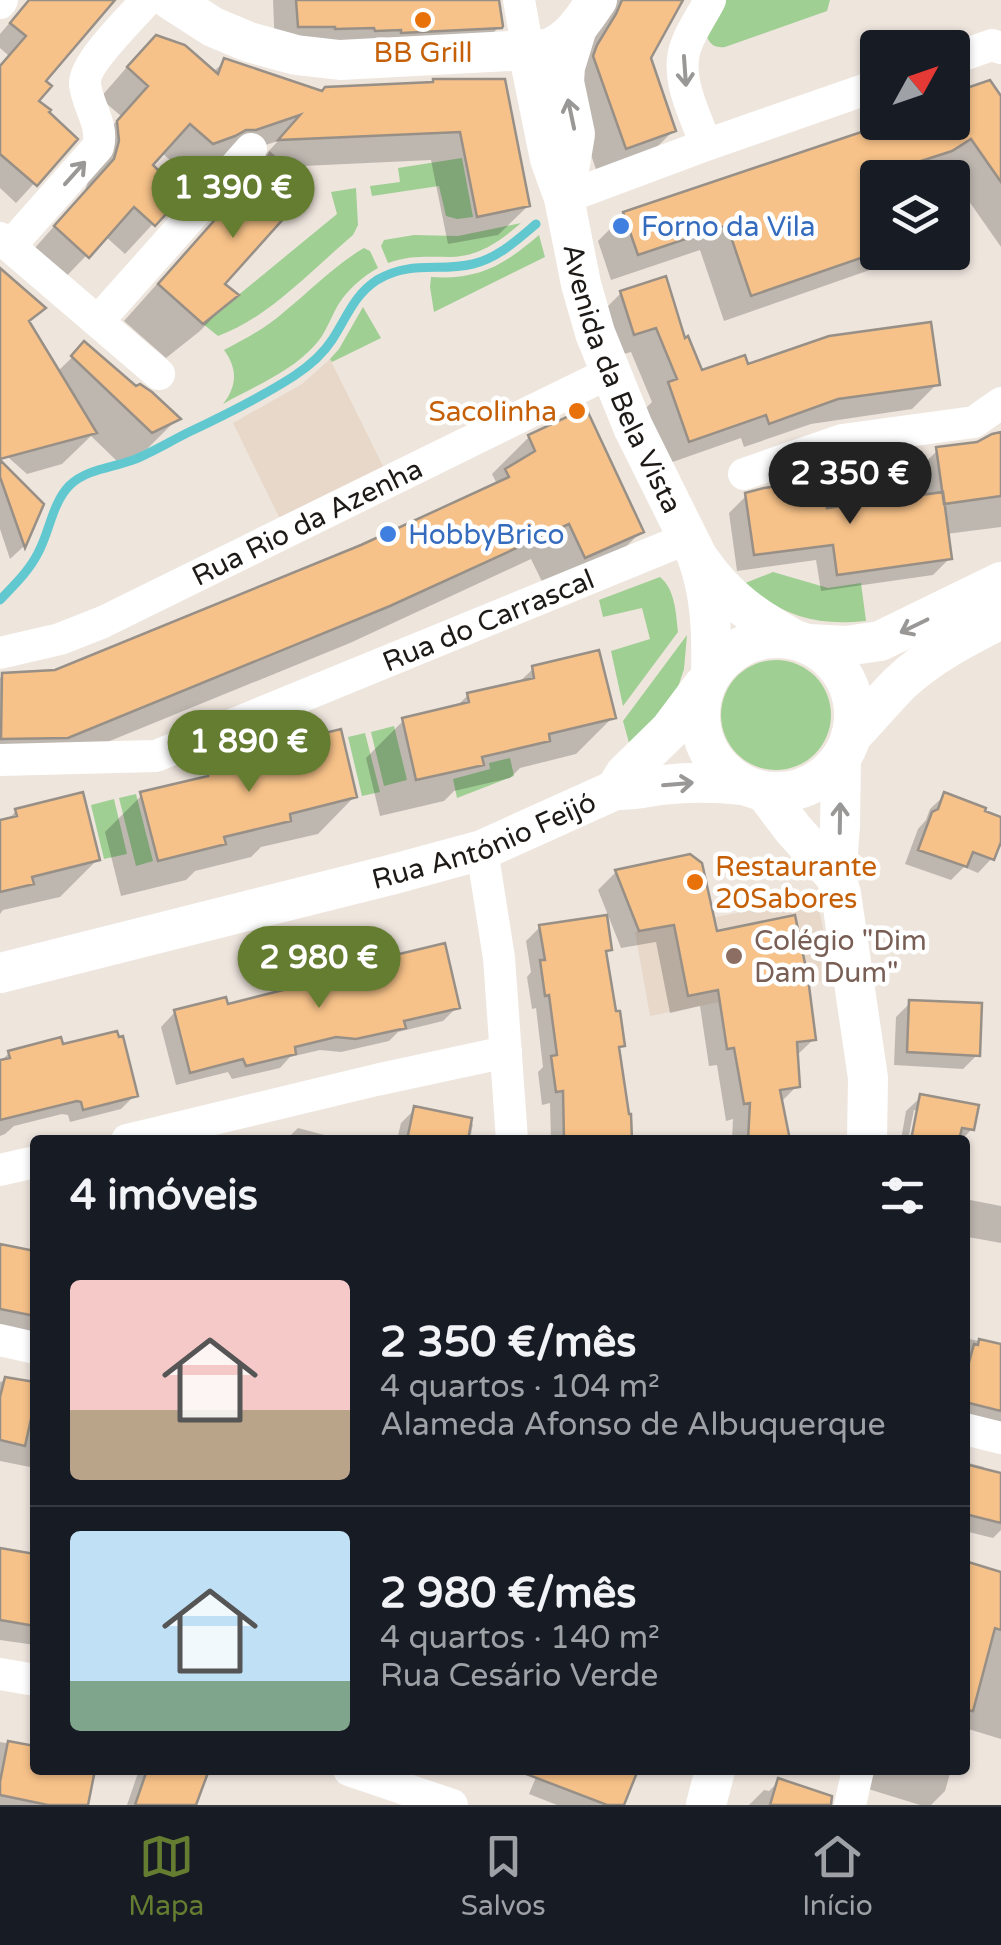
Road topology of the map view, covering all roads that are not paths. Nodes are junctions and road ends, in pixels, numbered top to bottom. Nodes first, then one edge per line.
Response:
1 (146, 0) edge
2 (170, 0) edge
3 (519, 0) edge
4 (710, 0) edge
5 (586, 16) edge
6 (1001, 48) edge
7 (528, 51) junction
8 (970, 52) edge
9 (860, 91) edge
10 (706, 145) junction
11 (252, 150) dead end
12 (564, 198) junction
13 (5, 242) edge
14 (98, 322) junction
15 (610, 373) junction
16 (159, 374) dead end
17 (1001, 404) edge
18 (744, 474) dead end
19 (692, 547) junction
20 (1001, 582) edge
21 (1001, 619) edge
22 (801, 642) junction
23 (0, 653) edge
24 (708, 678) junction
25 (846, 747) junction
26 (0, 760) edge
27 (754, 788) junction
28 (615, 790) junction
29 (482, 850) junction
30 (836, 877) junction
31 (0, 972) edge
32 (506, 1052) junction
33 (196, 1132) edge
34 (170, 1135) edge
35 (512, 1135) edge
36 (868, 1135) edge
37 (30, 1163) edge
38 (0, 1170) edge
39 (0, 1340) edge
40 (30, 1347) edge
41 (970, 1430) edge
42 (1001, 1438) edge
43 (0, 1674) edge
44 (30, 1679) edge
45 (364, 1775) edge
46 (714, 1775) edge
47 (857, 1775) edge
48 (452, 1805) edge
49 (706, 1805) edge
50 (850, 1805) edge

13 -> 1 street
2 - 7 street
3 - 7 street
4 -> 10 street
5 - 7 street
12 -> 5 street, Avenida da Bela Vista
6 - 8 street
7 - 12 street, Avenida da Bela Vista
9 - 10 street
10 - 12 street
11 - 14 street
12 - 15 street, Avenida da Bela Vista
13 - 14 street
14 - 16 street
15 - 19 street, Avenida da Bela Vista
15 - 23 street, Rua Rio da Azenha
17 - 18 street
19 - 22 street, Avenida da Bela Vista
19 - 24 street, Avenida da Bela Vista
19 - 26 street, Rua do Carrascal
20 -> 22 street
21 - 25 street
22 - 24 street
22 - 25 street
24 - 27 street
24 - 28 street, Rua António Feijó
25 - 27 street
30 -> 25 street
28 -> 27 street, Rua António Feijó
27 - 30 street
28 - 29 street, Rua António Feijó
29 - 31 street, Rua António Feijó
29 - 32 street
30 - 36 street
32 - 33 street
32 - 35 street
33 - 34 street
37 - 38 street
39 - 40 street
41 - 42 street
43 - 44 street
45 - 48 street
46 - 49 street
47 - 50 street

